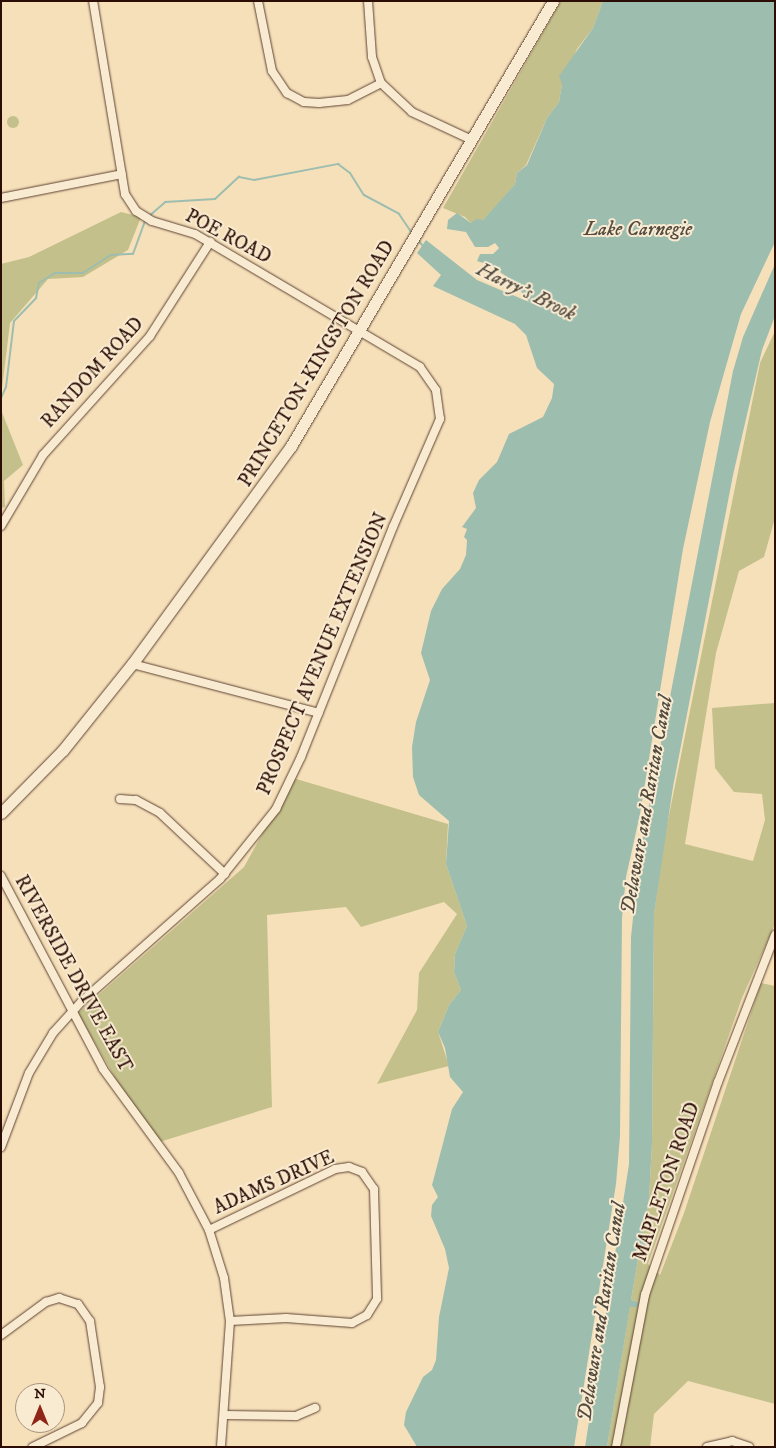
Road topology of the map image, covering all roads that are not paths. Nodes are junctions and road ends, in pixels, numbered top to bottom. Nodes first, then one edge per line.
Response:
1 (93, 1) edge
2 (258, 1) edge
3 (368, 1) edge
4 (553, 1) edge
5 (381, 83) junction
6 (472, 140) junction
7 (122, 174) junction
8 (1, 198) edge
9 (210, 242) junction
10 (360, 330) junction
11 (1, 526) edge
12 (132, 664) junction
13 (319, 713) junction
14 (120, 799) dead end
15 (1, 813) edge
16 (225, 874) junction
17 (1, 876) edge
18 (775, 935) edge
19 (71, 1012) junction
20 (1, 1147) edge
21 (209, 1230) junction
22 (230, 1321) junction
23 (1, 1335) edge
24 (315, 1408) dead end
25 (225, 1415) junction
26 (33, 1447) edge
27 (221, 1447) edge
28 (616, 1447) edge
29 (707, 1447) edge
30 (749, 1447) edge

1 - 7 street, POE ROAD
2 - 5 street
3 - 5 street
4 - 6 main road, PRINCETON-KINGSTON ROAD
5 - 6 street
6 - 10 main road, PRINCETON-KINGSTON ROAD
7 - 8 street
7 - 9 street, POE ROAD
9 - 10 street, POE ROAD
9 - 11 street, RANDOM ROAD
10 - 12 main road, PRINCETON-KINGSTON ROAD
10 - 13 street, PROSPECT AVENUE EXTENSION
12 - 13 street
12 - 15 main road, PRINCETON-KINGSTON ROAD
13 - 16 street, PROSPECT AVENUE EXTENSION
14 - 16 street
16 - 19 street, PROSPECT AVENUE EXTENSION
17 - 19 street, RIVERSIDE DRIVE EAST
18 - 28 street, MAPLETON ROAD
19 - 20 street, PROSPECT AVENUE EXTENSION
19 - 21 street, RIVERSIDE DRIVE EAST
21 - 22 street, RIVERSIDE DRIVE EAST
21 - 22 street, ADAMS DRIVE
22 - 25 street, RIVERSIDE DRIVE EAST
23 - 26 street
24 - 25 street
25 - 27 street, RIVERSIDE DRIVE EAST
29 - 30 street

